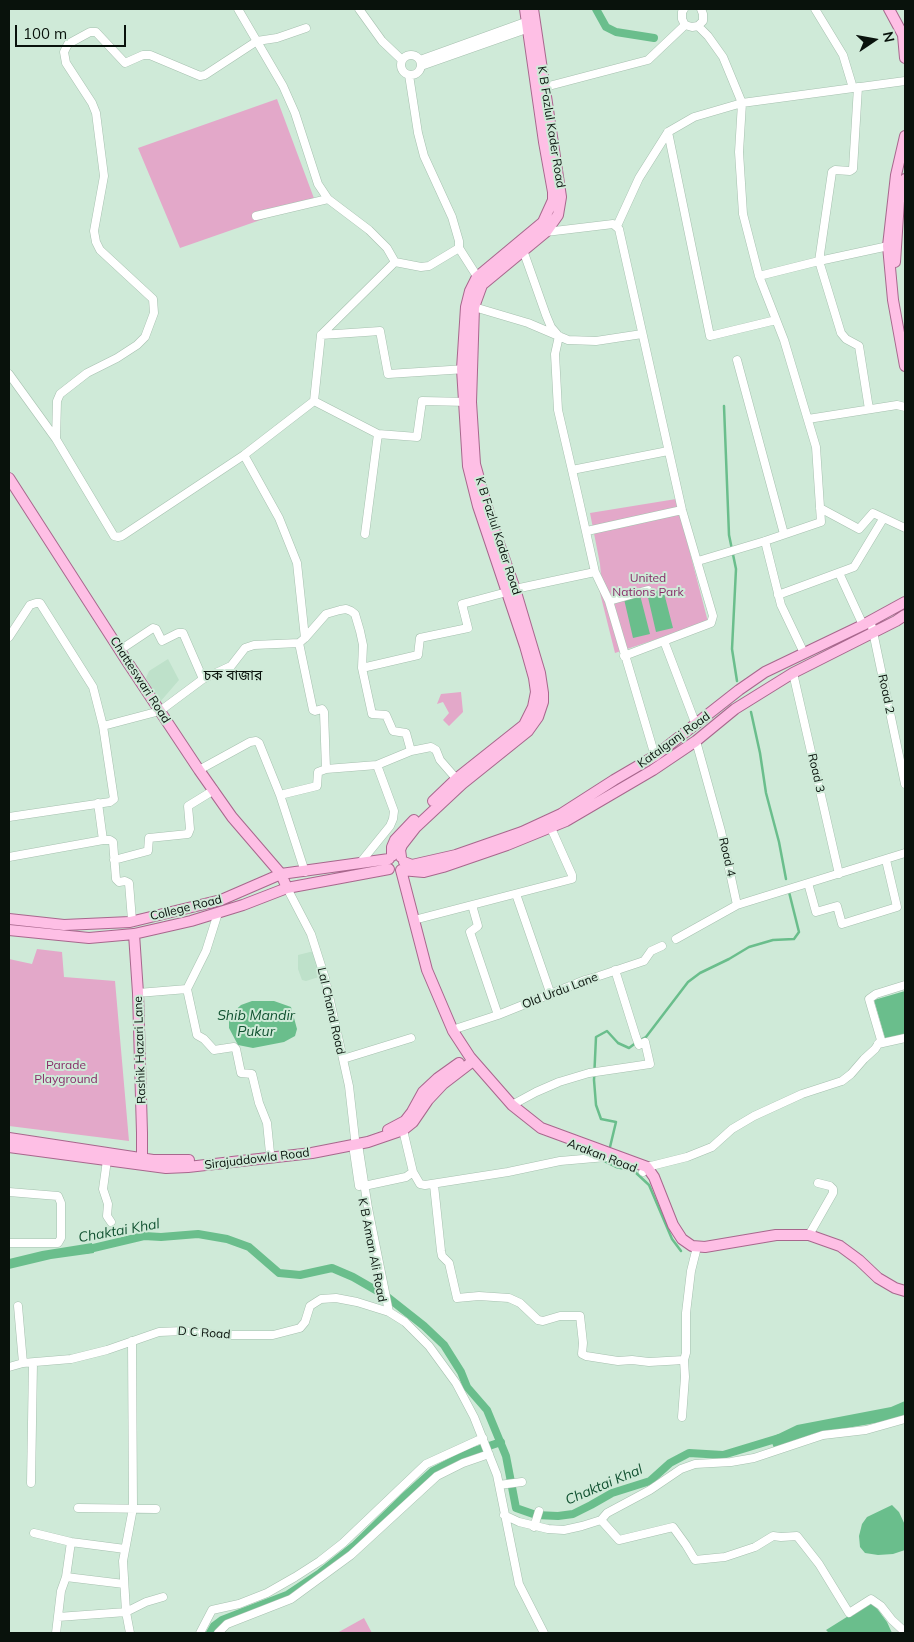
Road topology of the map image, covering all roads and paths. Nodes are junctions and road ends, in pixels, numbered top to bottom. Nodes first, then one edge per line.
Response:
1 (238, 9) edge
2 (358, 9) edge
3 (525, 9) edge
4 (684, 9) edge
5 (701, 9) edge
6 (815, 9) edge
7 (889, 9) edge
8 (896, 9) edge
9 (532, 20) edge
10 (685, 25) junction
11 (698, 26) junction
12 (306, 28) dead end
13 (905, 28) edge
14 (257, 41) junction
15 (905, 58) edge
16 (402, 60) junction
17 (420, 63) junction
18 (409, 75) junction
19 (905, 81) edge
20 (545, 87) junction
21 (855, 88) junction
22 (742, 103) junction
23 (668, 132) junction
24 (905, 136) edge
25 (905, 179) edge
26 (328, 199) junction
27 (256, 216) dead end
28 (617, 226) junction
29 (901, 231) edge
30 (546, 232) junction
31 (891, 245) junction
32 (458, 248) junction
33 (523, 250) junction
34 (819, 260) junction
35 (395, 262) junction
36 (759, 276) junction
37 (480, 281) junction
38 (474, 307) junction
39 (776, 320) junction
40 (904, 328) edge
41 (642, 334) junction
42 (321, 335) junction
43 (559, 336) junction
44 (905, 345) edge
45 (736, 360) dead end
46 (905, 366) edge
47 (466, 369) junction
48 (9, 374) edge
49 (314, 402) junction
50 (467, 402) junction
51 (905, 407) edge
52 (870, 409) junction
53 (808, 419) junction
54 (378, 434) junction
55 (56, 439) junction
56 (668, 451) junction
57 (244, 454) junction
58 (572, 470) junction
59 (9, 478) edge
60 (820, 508) junction
61 (682, 510) junction
62 (883, 519) junction
63 (905, 528) edge
64 (587, 531) junction
65 (365, 534) dead end
66 (784, 534) junction
67 (765, 541) junction
68 (698, 561) junction
69 (595, 572) junction
70 (839, 573) junction
71 (511, 590) junction
72 (648, 590) dead end
73 (778, 595) junction
74 (609, 601) junction
75 (905, 602) edge
76 (905, 615) edge
77 (867, 623) junction
78 (873, 632) junction
79 (9, 637) edge
80 (302, 641) junction
81 (664, 641) junction
82 (120, 650) junction
83 (804, 652) junction
84 (624, 656) junction
85 (362, 668) junction
86 (794, 673) junction
87 (203, 679) junction
88 (160, 711) junction
89 (103, 726) junction
90 (696, 726) junction
91 (696, 741) junction
92 (411, 751) junction
93 (656, 756) junction
94 (377, 765) junction
95 (326, 769) junction
96 (199, 770) junction
97 (459, 782) junction
98 (905, 784) edge
99 (214, 790) junction
100 (280, 795) junction
101 (98, 803) junction
102 (9, 818) edge
103 (551, 828) junction
104 (103, 840) junction
105 (905, 854) edge
106 (9, 857) edge
107 (114, 860) junction
108 (886, 860) junction
109 (360, 863) junction
110 (396, 864) junction
111 (305, 872) junction
112 (417, 872) junction
113 (281, 874) junction
114 (839, 874) junction
115 (808, 884) junction
116 (287, 888) junction
117 (406, 888) junction
118 (516, 894) junction
119 (738, 904) junction
120 (472, 905) junction
121 (218, 913) junction
122 (9, 919) edge
123 (414, 920) junction
124 (131, 921) junction
125 (9, 930) edge
126 (134, 934) junction
127 (676, 939) dead end
128 (662, 946) dead end
129 (615, 970) junction
130 (905, 986) edge
131 (187, 989) junction
132 (138, 993) junction
133 (551, 995) junction
134 (498, 1015) junction
135 (452, 1030) junction
136 (411, 1038) dead end
137 (905, 1038) edge
138 (878, 1044) junction
139 (343, 1059) junction
140 (469, 1061) junction
141 (512, 1105) junction
142 (401, 1128) junction
143 (9, 1138) edge
144 (355, 1143) junction
145 (9, 1147) edge
146 (270, 1153) junction
147 (604, 1156) junction
148 (107, 1160) junction
149 (140, 1161) junction
150 (645, 1169) junction
151 (413, 1172) junction
152 (818, 1183) dead end
153 (434, 1184) junction
154 (364, 1186) junction
155 (9, 1192) edge
156 (111, 1222) dead end
157 (809, 1235) junction
158 (9, 1243) edge
159 (696, 1252) junction
160 (377, 1267) junction
161 (905, 1291) edge
162 (905, 1297) edge
163 (18, 1306) dead end
164 (387, 1311) junction
165 (132, 1341) junction
166 (684, 1360) junction
167 (33, 1362) junction
168 (23, 1363) junction
169 (9, 1367) edge
170 (682, 1417) dead end
171 (905, 1419) edge
172 (483, 1438) junction
173 (489, 1454) junction
174 (522, 1482) dead end
175 (32, 1483) dead end
176 (499, 1485) junction
177 (78, 1508) dead end
178 (133, 1508) junction
179 (156, 1509) dead end
180 (539, 1511) dead end
181 (504, 1515) junction
182 (601, 1520) junction
183 (534, 1527) junction
184 (34, 1533) dead end
185 (71, 1542) junction
186 (125, 1549) junction
187 (66, 1577) junction
188 (124, 1584) junction
189 (162, 1597) dead end
190 (126, 1612) junction
191 (58, 1617) junction
192 (905, 1632) edge
193 (56, 1633) edge
194 (130, 1633) edge
195 (200, 1633) edge
196 (218, 1633) edge
197 (544, 1633) edge

1 - 14 street
2 - 16 street
3 - 9 main road, K B Fazlul Kader Road
4 - 10 street
5 - 11 street
6 - 21 street
7 - 15 main road
8 - 13 main road
9 - 17 street
9 - 20 main road, K B Fazlul Kader Road
9 - 37 main road, K B Fazlul Kader Road
10 - 11 street
10 - 20 street
11 - 22 street
12 - 14 street
14 - 26 street
14 - 55 street
16 - 17 street
16 - 18 street
17 - 18 street
18 - 32 street
19 - 21 street
20 - 30 main road, K B Fazlul Kader Road
21 - 22 street
21 - 34 street
22 - 23 street
22 - 36 street
23 - 28 street
23 - 39 street
24 - 31 main road
25 - 29 main road
26 - 27 street
26 - 35 street
28 - 30 street
28 - 41 street
29 - 31 main road
30 - 33 main road, K B Fazlul Kader Road
31 - 34 street
31 - 40 main road
31 - 46 main road
32 - 35 street
32 - 37 street
33 - 37 main road, K B Fazlul Kader Road
33 - 43 street
34 - 36 street
34 - 52 street
35 - 42 street
36 - 39 street
37 - 38 main road, K B Fazlul Kader Road
37 - 47 main road, K B Fazlul Kader Road
38 - 43 street
38 - 47 main road, K B Fazlul Kader Road
39 - 53 street
40 - 44 main road
41 - 43 street
41 - 56 street
42 - 47 street
42 - 49 street
43 - 58 street
45 - 66 street
47 - 50 main road, K B Fazlul Kader Road
48 - 55 street
49 - 54 street
49 - 57 street
50 - 54 street
50 - 71 main road, K B Fazlul Kader Road
51 - 52 street
52 - 53 street
53 - 60 street
54 - 65 street
55 - 57 street
56 - 58 street
56 - 61 street
57 - 80 street
58 - 64 street
59 - 82 main road, Chatteswari Road
60 - 62 street
60 - 66 street
61 - 64 street
61 - 68 street
62 - 63 street
62 - 70 street
64 - 69 street
66 - 67 street
67 - 68 street
67 - 73 street
68 - 81 street
69 - 71 street
69 - 74 street
70 - 73 street
70 - 77 street, Road 2
71 - 85 street
71 - 97 main road, K B Fazlul Kader Road
72 - 74 street
73 - 83 street
74 - 84 street
75 - 77 main road, Katalganj Road
76 - 78 main road, Katalganj Road
77 - 78 street, Road 2
77 - 83 main road, Katalganj Road
78 - 86 main road, Katalganj Road
78 - 98 street, Road 2
79 - 89 street
80 - 85 street
80 - 87 street
80 - 95 street
81 - 84 street
81 - 90 street
82 - 87 street
82 - 88 main road, Chatteswari Road
83 - 90 main road, Katalganj Road
84 - 93 street
85 - 92 street
86 - 91 main road, Katalganj Road
86 - 114 street, Road 3
87 - 88 street
88 - 89 street
88 - 96 main road, Chatteswari Road
89 - 101 street
90 - 93 main road, Katalganj Road
91 - 103 main road, Katalganj Road
91 - 119 street, Road 4
92 - 94 street
92 - 97 street
93 - 110 main road, Katalganj Road
94 - 95 street
94 - 109 street
95 - 100 street
96 - 99 main road, Chatteswari Road
96 - 100 street
97 - 110 main road, K B Fazlul Kader Road
99 - 107 street
99 - 113 main road, Chatteswari Road
100 - 111 street
101 - 102 street
101 - 104 street
103 - 112 main road, Katalganj Road
103 - 118 street
104 - 106 street
104 - 107 street
105 - 108 street
107 - 124 street
108 - 114 street
108 - 115 street
109 - 110 main road, College Road
109 - 111 main road, College Road
110 - 112 main road, Katalganj Road
110 - 116 main road, College Road
110 - 117 main road, Arakan Road
110 - 140 main road, Arakan Road
111 - 113 main road, College Road
112 - 117 main road
113 - 116 main road, Chatteswari Road
113 - 124 main road, College Road
114 - 115 street
115 - 119 street
116 - 121 main road, College Road
116 - 139 street, Lal Chand Road
117 - 123 main road, Arakan Road
118 - 120 street
118 - 133 street
119 - 127 street
120 - 123 street
120 - 134 street
121 - 126 main road, College Road
121 - 131 street
122 - 124 main road, College Road
123 - 135 main road, Arakan Road
125 - 126 main road, College Road
126 - 132 main road, Rashik Hazari Lane
128 - 129 street, Old Urdu Lane
129 - 133 street, Old Urdu Lane
129 - 141 street
130 - 138 street
131 - 132 street
131 - 146 street
132 - 149 main road, Rashik Hazari Lane
133 - 134 street, Old Urdu Lane
134 - 135 street, Old Urdu Lane
135 - 140 main road, Arakan Road
136 - 139 street
137 - 138 street
138 - 150 street
139 - 144 street, Lal Chand Road
140 - 141 main road, Arakan Road
140 - 142 main road, Sirajuddowla Road
140 - 147 main road, Arakan Road
141 - 150 main road, Arakan Road
142 - 144 main road, Sirajuddowla Road
142 - 151 street
143 - 149 main road, Sirajuddowla Road
144 - 146 main road, Sirajuddowla Road
144 - 149 main road, Sirajuddowla Road
144 - 154 street, K B Aman Ali Road
144 - 160 street, K B Aman Ali Road
145 - 148 main road, Sirajuddowla Road
146 - 149 main road, Sirajuddowla Road
147 - 150 main road, Arakan Road
147 - 153 street
148 - 149 main road, Sirajuddowla Road
148 - 156 street
150 - 157 main road, Arakan Road
150 - 159 main road, Arakan Road
151 - 153 street
151 - 154 street
152 - 157 street
153 - 166 street
154 - 160 street, K B Aman Ali Road
155 - 158 street
157 - 161 main road, Arakan Road
159 - 162 main road
159 - 166 street
160 - 164 street, K B Aman Ali Road
163 - 168 street
164 - 165 street, D C Road
164 - 172 street, K B Aman Ali Road
165 - 167 street, D C Road
165 - 178 street
166 - 170 street
167 - 168 street, D C Road
167 - 175 street
168 - 169 street, D C Road
171 - 182 street
172 - 173 street, K B Aman Ali Road
172 - 195 street
173 - 176 street
173 - 196 street
174 - 176 street
176 - 181 street
177 - 178 street
178 - 179 street
178 - 186 street
180 - 183 street
181 - 183 street
181 - 197 street
182 - 183 street
182 - 192 street
184 - 185 street
185 - 186 street
185 - 187 street
186 - 188 street
187 - 188 street
187 - 191 street
188 - 190 street
189 - 190 street
190 - 191 street
190 - 194 street
191 - 193 street

